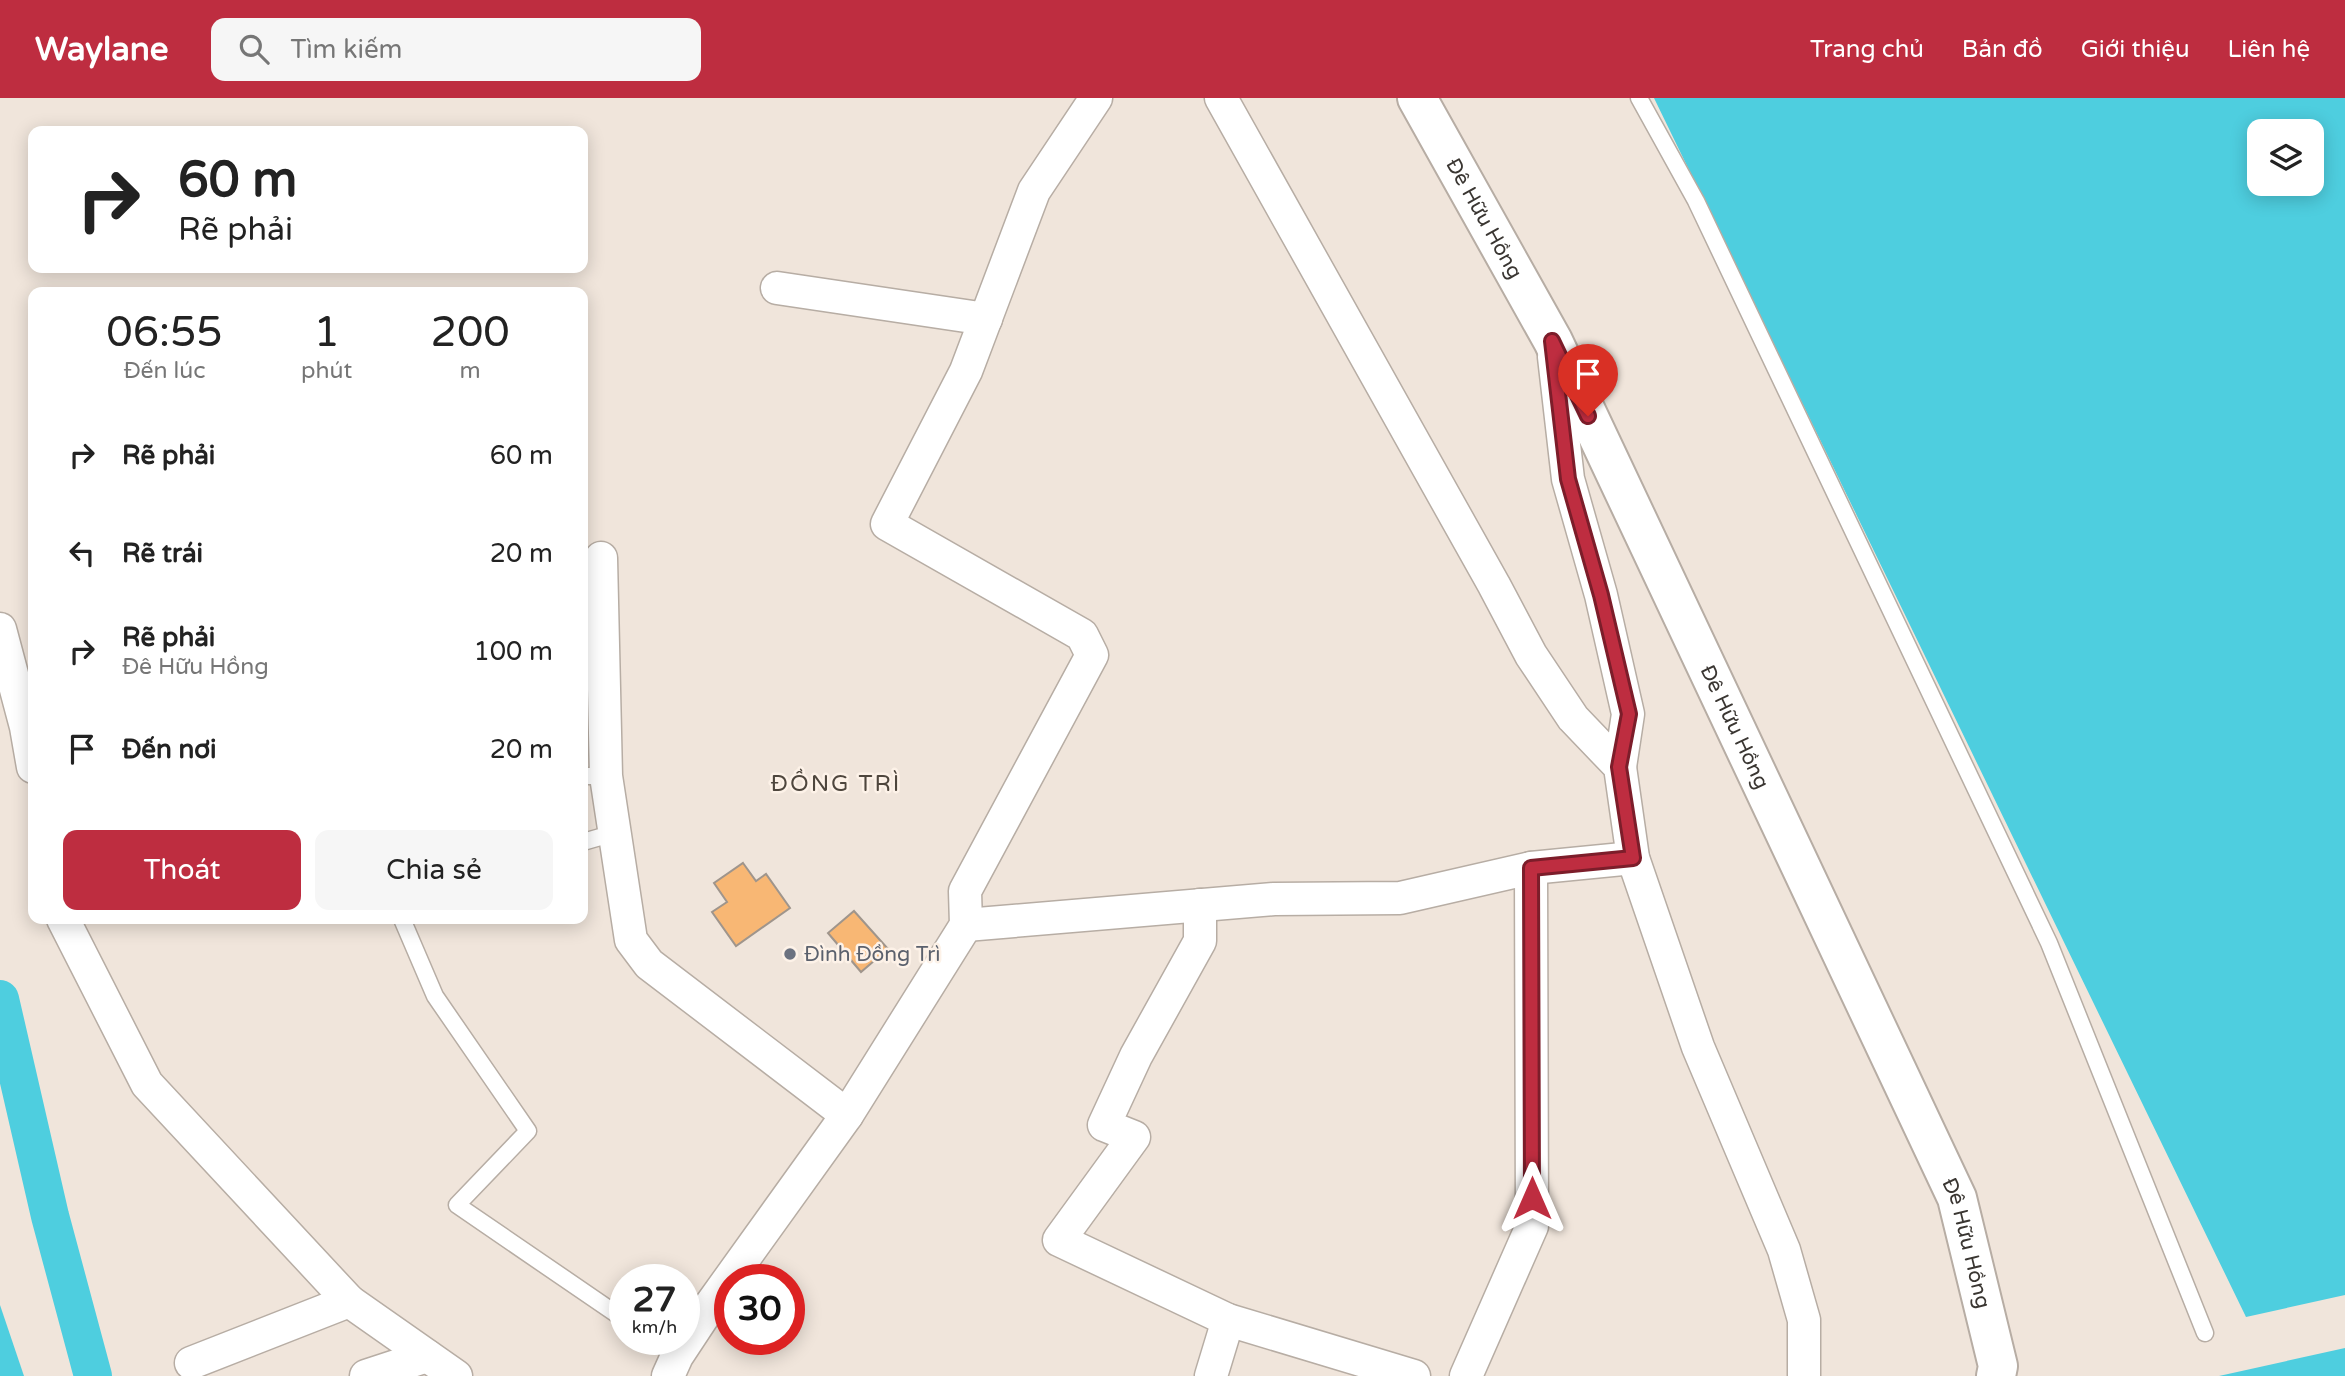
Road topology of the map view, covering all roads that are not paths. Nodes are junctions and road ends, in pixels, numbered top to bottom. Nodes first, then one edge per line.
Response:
1 (1096, 98) edge
2 (1221, 98) edge
3 (1417, 98) edge
4 (1639, 98) edge
5 (777, 288) dead end
6 (986, 319) junction
7 (1552, 341) junction
8 (601, 558) dead end
9 (0, 629) edge
10 (28, 720) edge
11 (1619, 767) junction
12 (594, 776) edge
13 (614, 833) junction
14 (588, 841) edge
15 (1633, 858) junction
16 (1531, 868) junction
17 (1200, 905) junction
18 (66, 924) edge
19 (404, 924) edge
20 (966, 925) junction
21 (847, 1115) junction
22 (349, 1301) junction
23 (609, 1309) edge
24 (1228, 1320) junction
25 (2205, 1333) dead end
26 (427, 1356) junction
27 (665, 1357) edge
28 (191, 1363) dead end
29 (366, 1376) edge
30 (456, 1376) edge
31 (1211, 1376) edge
32 (1414, 1376) edge
33 (1466, 1376) edge
34 (1804, 1376) edge
35 (1996, 1376) edge

1 - 6 street
2 - 11 street
3 - 7 main road, Đê Hữu Hồng
4 - 25 lane
5 - 6 street
6 - 20 street
7 - 11 street
7 - 35 main road, Đê Hữu Hồng
8 - 12 street
9 - 10 street
11 - 15 street
12 - 13 street
13 - 14 lane
13 - 21 street
15 - 16 street
15 - 34 street
16 - 17 street
16 - 33 street
17 - 20 street
17 - 24 street
18 - 22 street
19 - 23 lane
20 - 21 street
21 - 27 street
22 - 26 street
22 - 28 street
24 - 31 street
24 - 32 street
26 - 29 street
26 - 30 street

